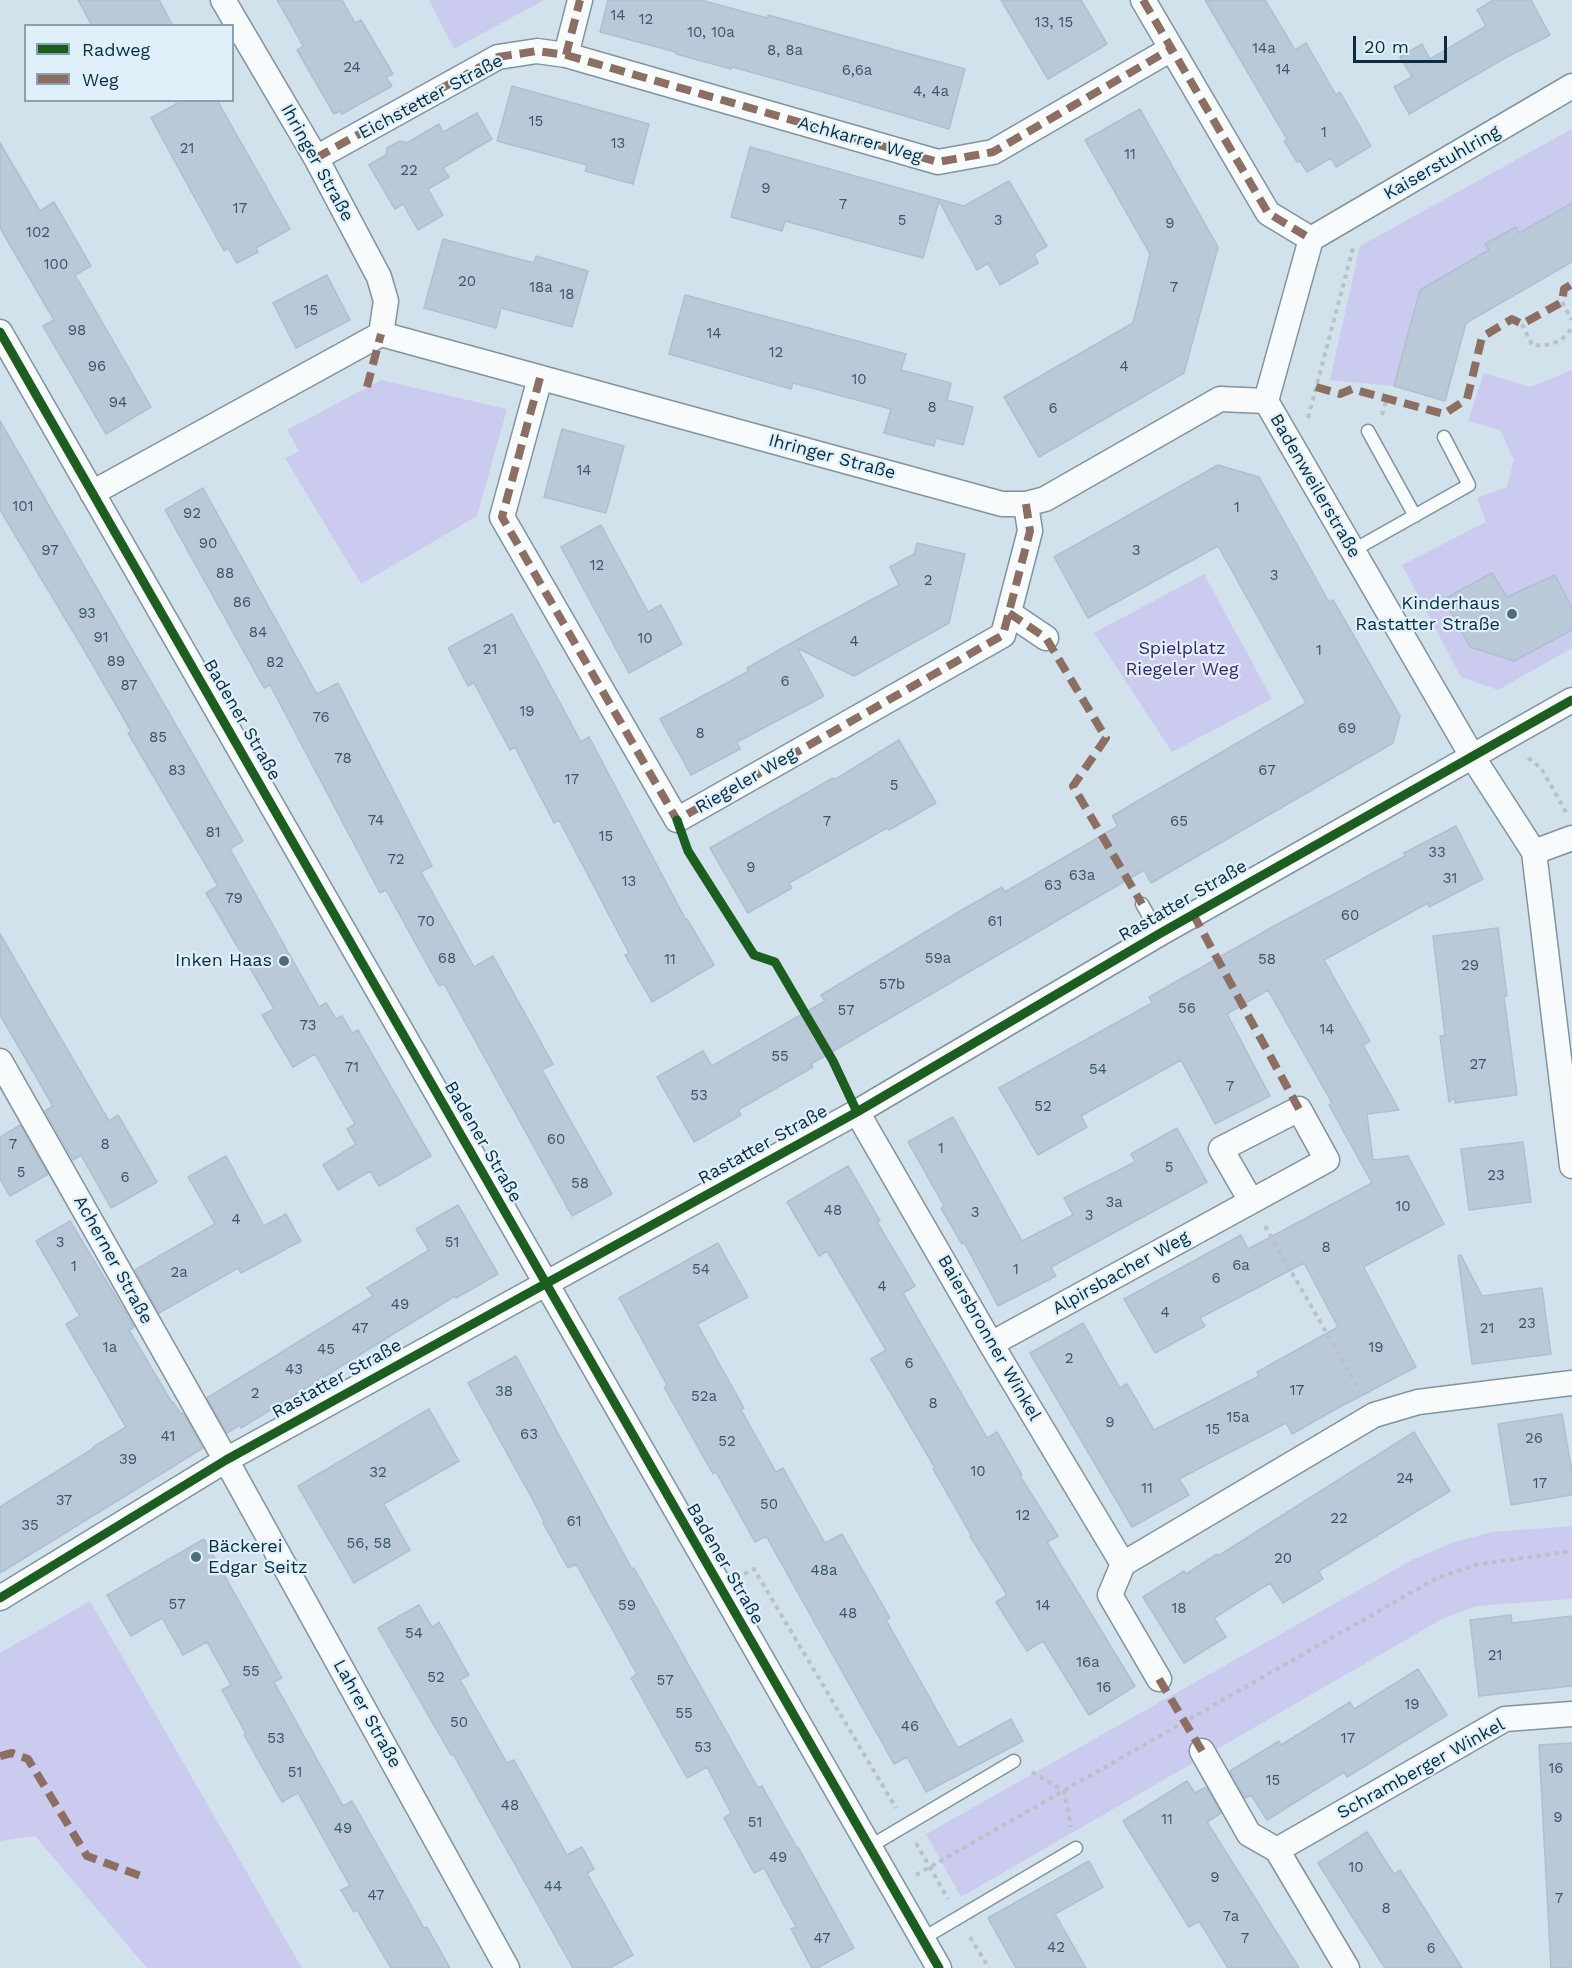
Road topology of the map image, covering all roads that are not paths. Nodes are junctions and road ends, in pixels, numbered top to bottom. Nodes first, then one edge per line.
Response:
1 (223, 0) edge
2 (580, 0) edge
3 (1143, 0) edge
4 (1171, 49) junction
5 (566, 56) junction
6 (1572, 87) edge
7 (316, 158) junction
8 (1311, 239) junction
9 (0, 332) edge
10 (381, 334) junction
11 (540, 378) junction
12 (1266, 401) junction
13 (1368, 431) dead end
14 (1444, 437) dead end
15 (92, 493) junction
16 (1026, 504) junction
17 (1415, 516) junction
18 (1352, 551) junction
19 (1009, 613) junction
20 (1046, 638) dead end
21 (1572, 700) edge
22 (1472, 756) junction
23 (1572, 838) edge
24 (1534, 852) junction
25 (1142, 904) dead end
26 (1159, 934) junction
27 (0, 1061) edge
28 (857, 1112) junction
29 (1572, 1166) edge
30 (1251, 1201) road end
31 (545, 1283) junction
32 (991, 1344) junction
33 (1572, 1383) edge
34 (226, 1460) junction
35 (1123, 1564) junction
36 (0, 1598) edge
37 (1159, 1679) dead end
38 (1572, 1714) edge
39 (1202, 1751) dead end
40 (1014, 1761) road end
41 (869, 1847) junction
42 (1076, 1848) road end
43 (1277, 1850) junction
44 (922, 1939) junction
45 (507, 1968) edge
46 (939, 1968) edge
47 (1347, 1968) edge

1 - 7 street, Ihringer Straße
2 - 5 street
3 - 4 street
4 - 5 street, Achkarrer Weg
4 - 8 street
5 - 7 street, Eichstetter Straße
6 - 8 street, Kaiserstuhlring
7 - 10 street, Ihringer Straße
8 - 12 street, Badenweilerstraße
9 - 15 street, Badener Straße
10 - 11 street, Ihringer Straße
10 - 15 street
11 - 16 street, Ihringer Straße
11 - 19 street, Riegeler Weg
12 - 16 street, Ihringer Straße
12 - 18 street, Badenweilerstraße
13 - 17 lane
14 - 17 lane
15 - 31 street, Badener Straße
16 - 19 street, Riegeler Weg
17 - 18 lane
18 - 22 street, Badenweilerstraße
19 - 20 street
21 - 22 street, Rastatter Straße
22 - 24 street, Badenweilerstraße
22 - 26 street, Rastatter Straße
23 - 24 street
24 - 29 street
25 - 26 lane
26 - 28 street, Rastatter Straße
27 - 34 street, Acherner Straße
28 - 31 street, Rastatter Straße
28 - 32 street, Baiersbronner Winkel
30 - 32 street, Alpirsbacher Weg
31 - 34 street, Rastatter Straße
31 - 41 street, Badener Straße
32 - 35 street, Baiersbronner Winkel
33 - 35 street
34 - 36 street, Rastatter Straße
34 - 45 street, Lahrer Straße
35 - 37 street
38 - 43 street, Schramberger Winkel
39 - 43 street
40 - 41 lane
41 - 44 street, Badener Straße
42 - 44 lane
43 - 47 street
44 - 46 street, Badener Straße

